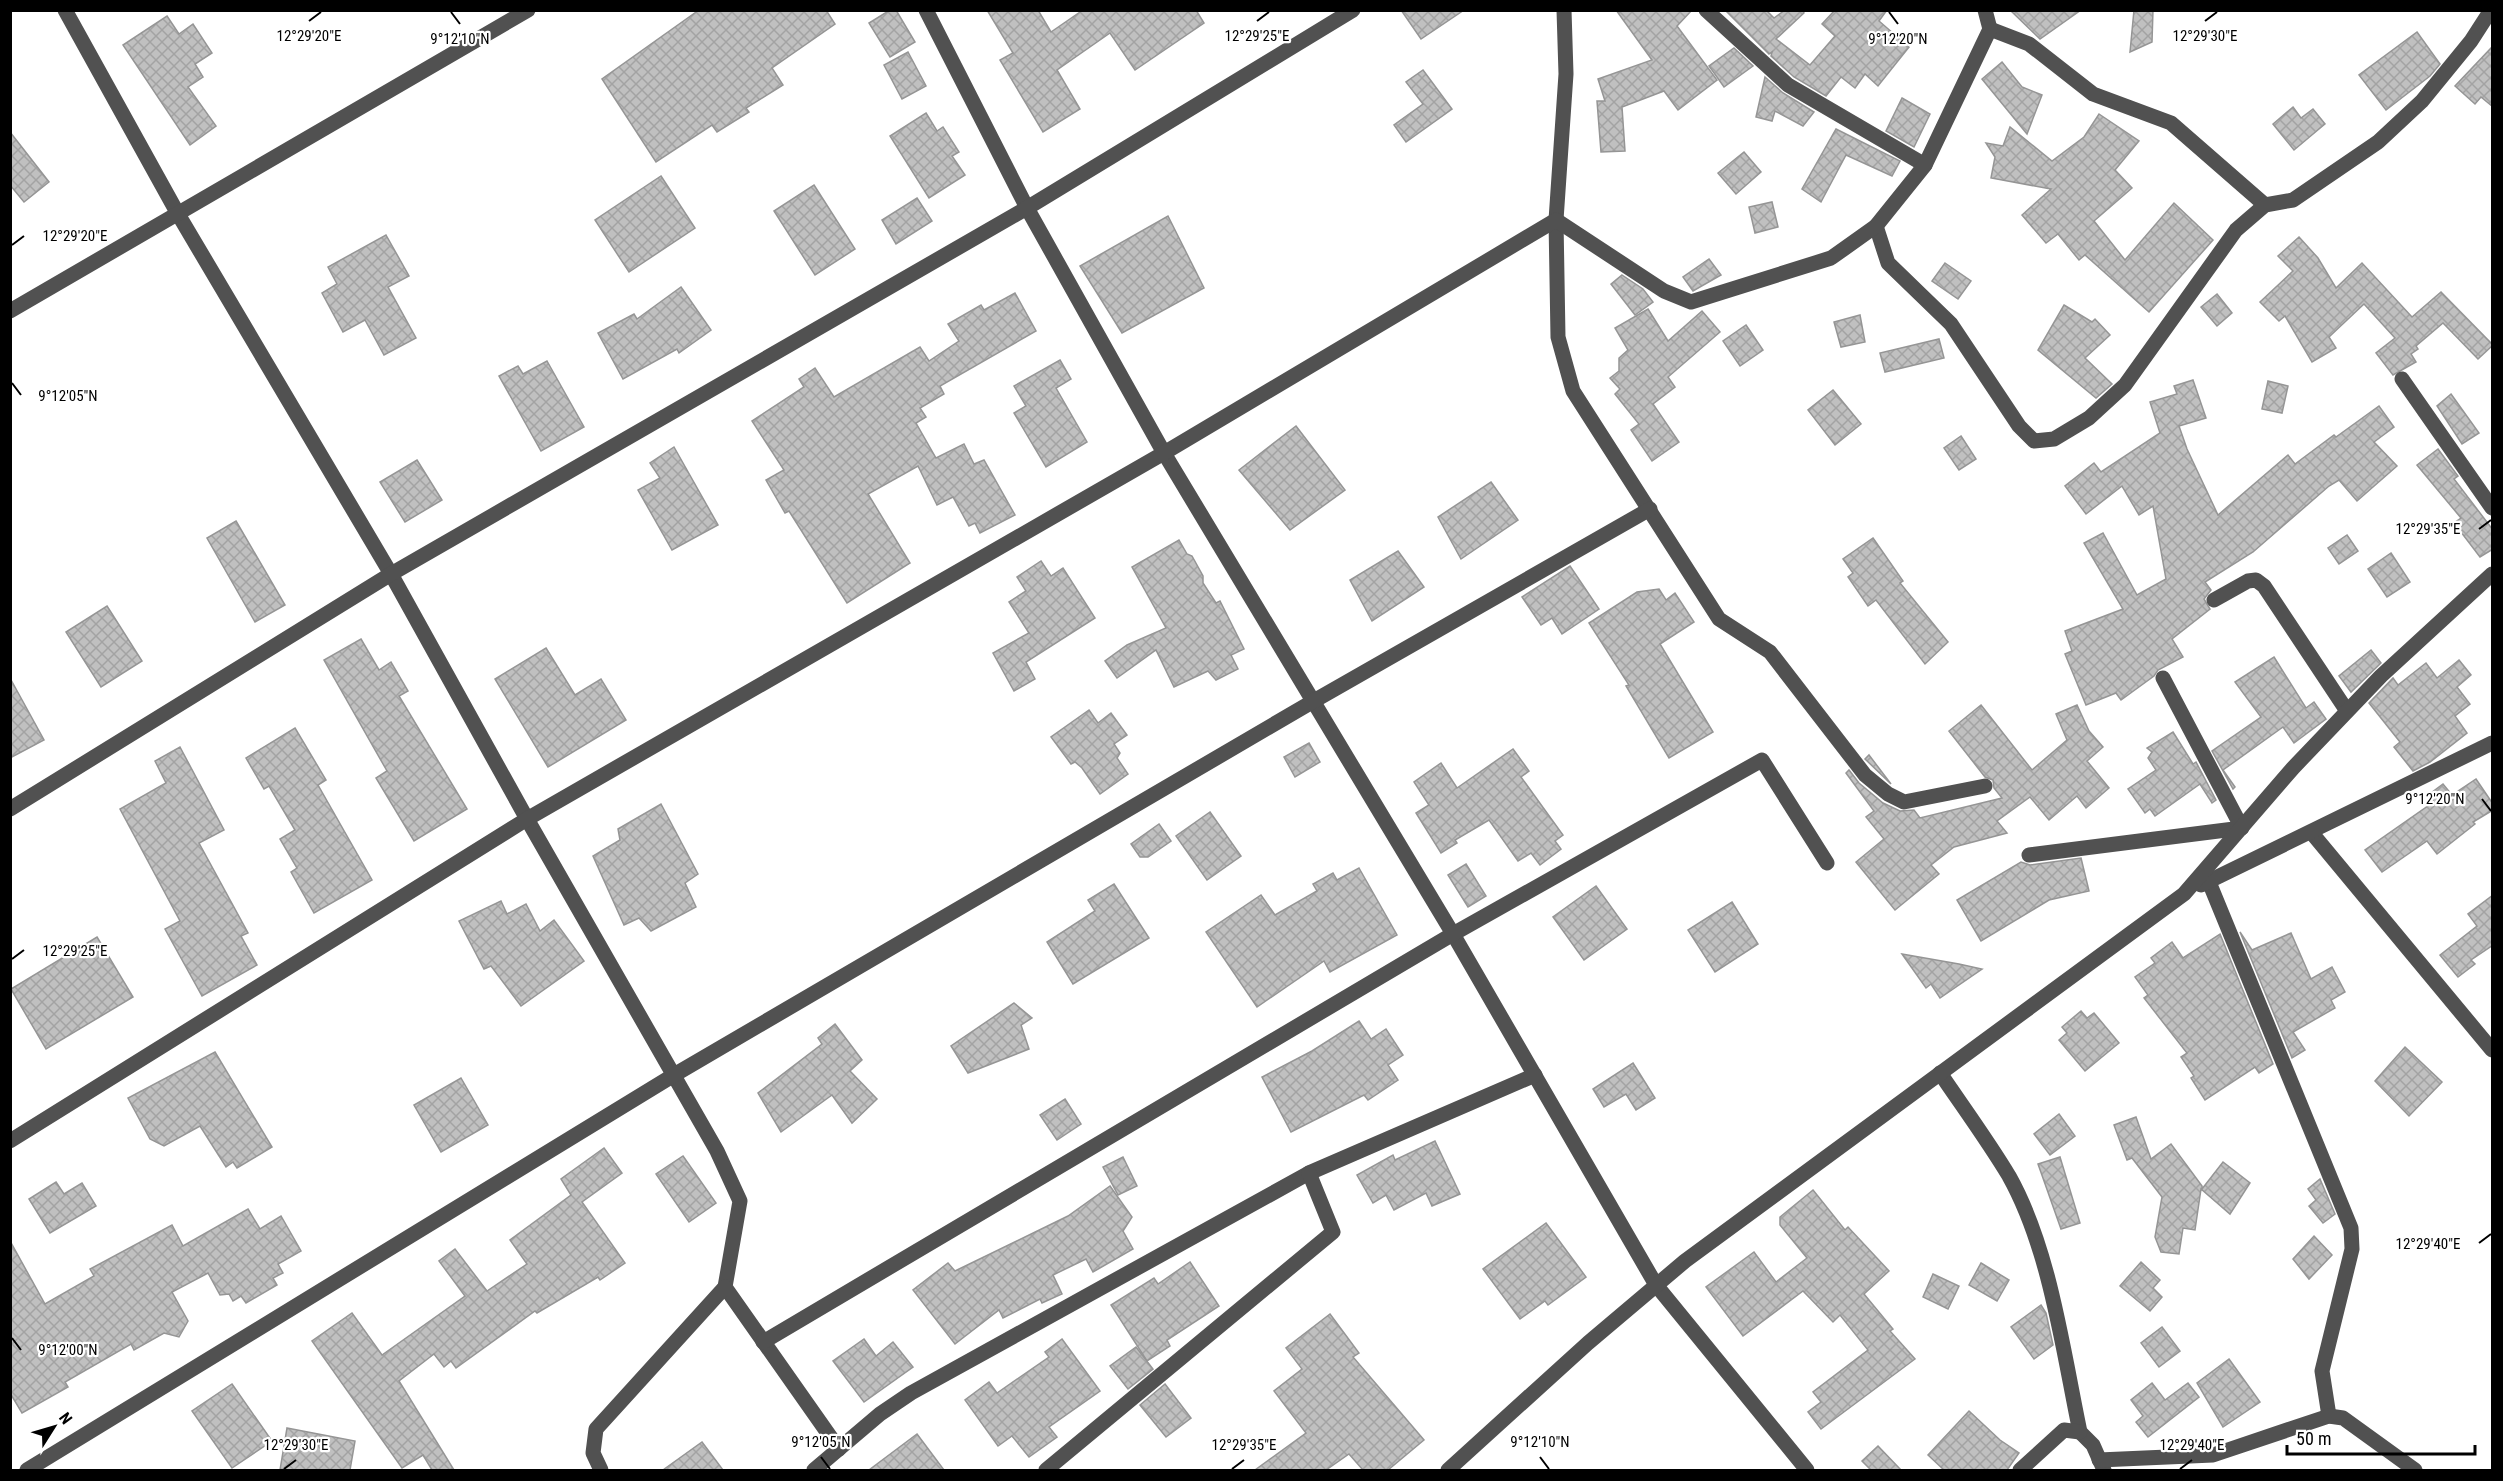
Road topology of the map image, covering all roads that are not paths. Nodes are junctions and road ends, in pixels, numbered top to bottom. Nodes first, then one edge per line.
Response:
1 (65, 10) edge
2 (528, 10) edge
3 (926, 10) edge
4 (1353, 10) edge
5 (1564, 10) edge
6 (1706, 10) edge
7 (1985, 10) edge
8 (2491, 10) edge
9 (1990, 29) junction
10 (1925, 165) junction
11 (2265, 205) junction
12 (1027, 208) junction
13 (178, 214) junction
14 (1556, 219) junction
15 (1876, 226) junction
16 (10, 311) edge
17 (2402, 379) dead end
18 (1164, 453) junction
19 (2493, 508) edge
20 (1650, 509) junction
21 (391, 574) junction
22 (2493, 574) edge
23 (2214, 600) dead end
24 (2163, 678) dead end
25 (1312, 702) junction
26 (2347, 711) junction
27 (2493, 744) edge
28 (1985, 786) dead end
29 (10, 809) edge
30 (527, 819) junction
31 (2242, 828) junction
32 (2311, 832) junction
33 (2029, 855) dead end
34 (1827, 863) dead end
35 (2209, 882) junction
36 (2184, 894) junction
37 (1453, 934) junction
38 (2493, 1050) edge
39 (1940, 1073) junction
40 (674, 1075) junction
41 (1534, 1075) junction
42 (10, 1141) edge
43 (1309, 1173) junction
44 (1656, 1285) junction
45 (725, 1287) junction
46 (764, 1342) junction
47 (2329, 1416) junction
48 (2080, 1432) junction
49 (839, 1449) junction
50 (2102, 1465) edge
51 (1457, 1468) edge
52 (27, 1470) edge
53 (601, 1470) edge
54 (814, 1470) edge
55 (1046, 1470) edge
56 (1807, 1470) edge
57 (2020, 1470) edge
58 (2415, 1470) edge

1 - 13 street
2 - 13 street
3 - 12 street
4 - 12 street
5 - 14 street
6 - 10 street
7 - 9 street
8 - 11 street
9 - 10 street
9 - 11 street
10 - 15 street
11 - 15 street
12 - 18 street
12 - 21 street
13 - 16 street
13 - 21 street
14 - 15 street
14 - 18 street
14 - 20 street
17 - 19 street
18 - 25 street
18 - 30 street
20 - 25 street
20 - 28 street
21 - 29 street
21 - 30 street
22 - 26 street
23 - 26 street
24 - 31 street
25 - 37 street
25 - 40 street
26 - 31 street
27 - 32 street
30 - 40 street
30 - 42 street
31 - 33 street
31 - 36 street
32 - 35 street
32 - 38 street
34 - 37 street
35 - 36 street
35 - 47 street
36 - 39 street
37 - 41 street
37 - 46 street
39 - 44 street
39 - 48 street
40 - 45 street
40 - 52 street
41 - 43 street
41 - 44 street
43 - 49 street
43 - 55 street
44 - 51 street
44 - 56 street
45 - 46 street
45 - 53 street
46 - 49 street
47 - 50 street
47 - 58 street
48 - 50 street
48 - 57 street
49 - 54 street

